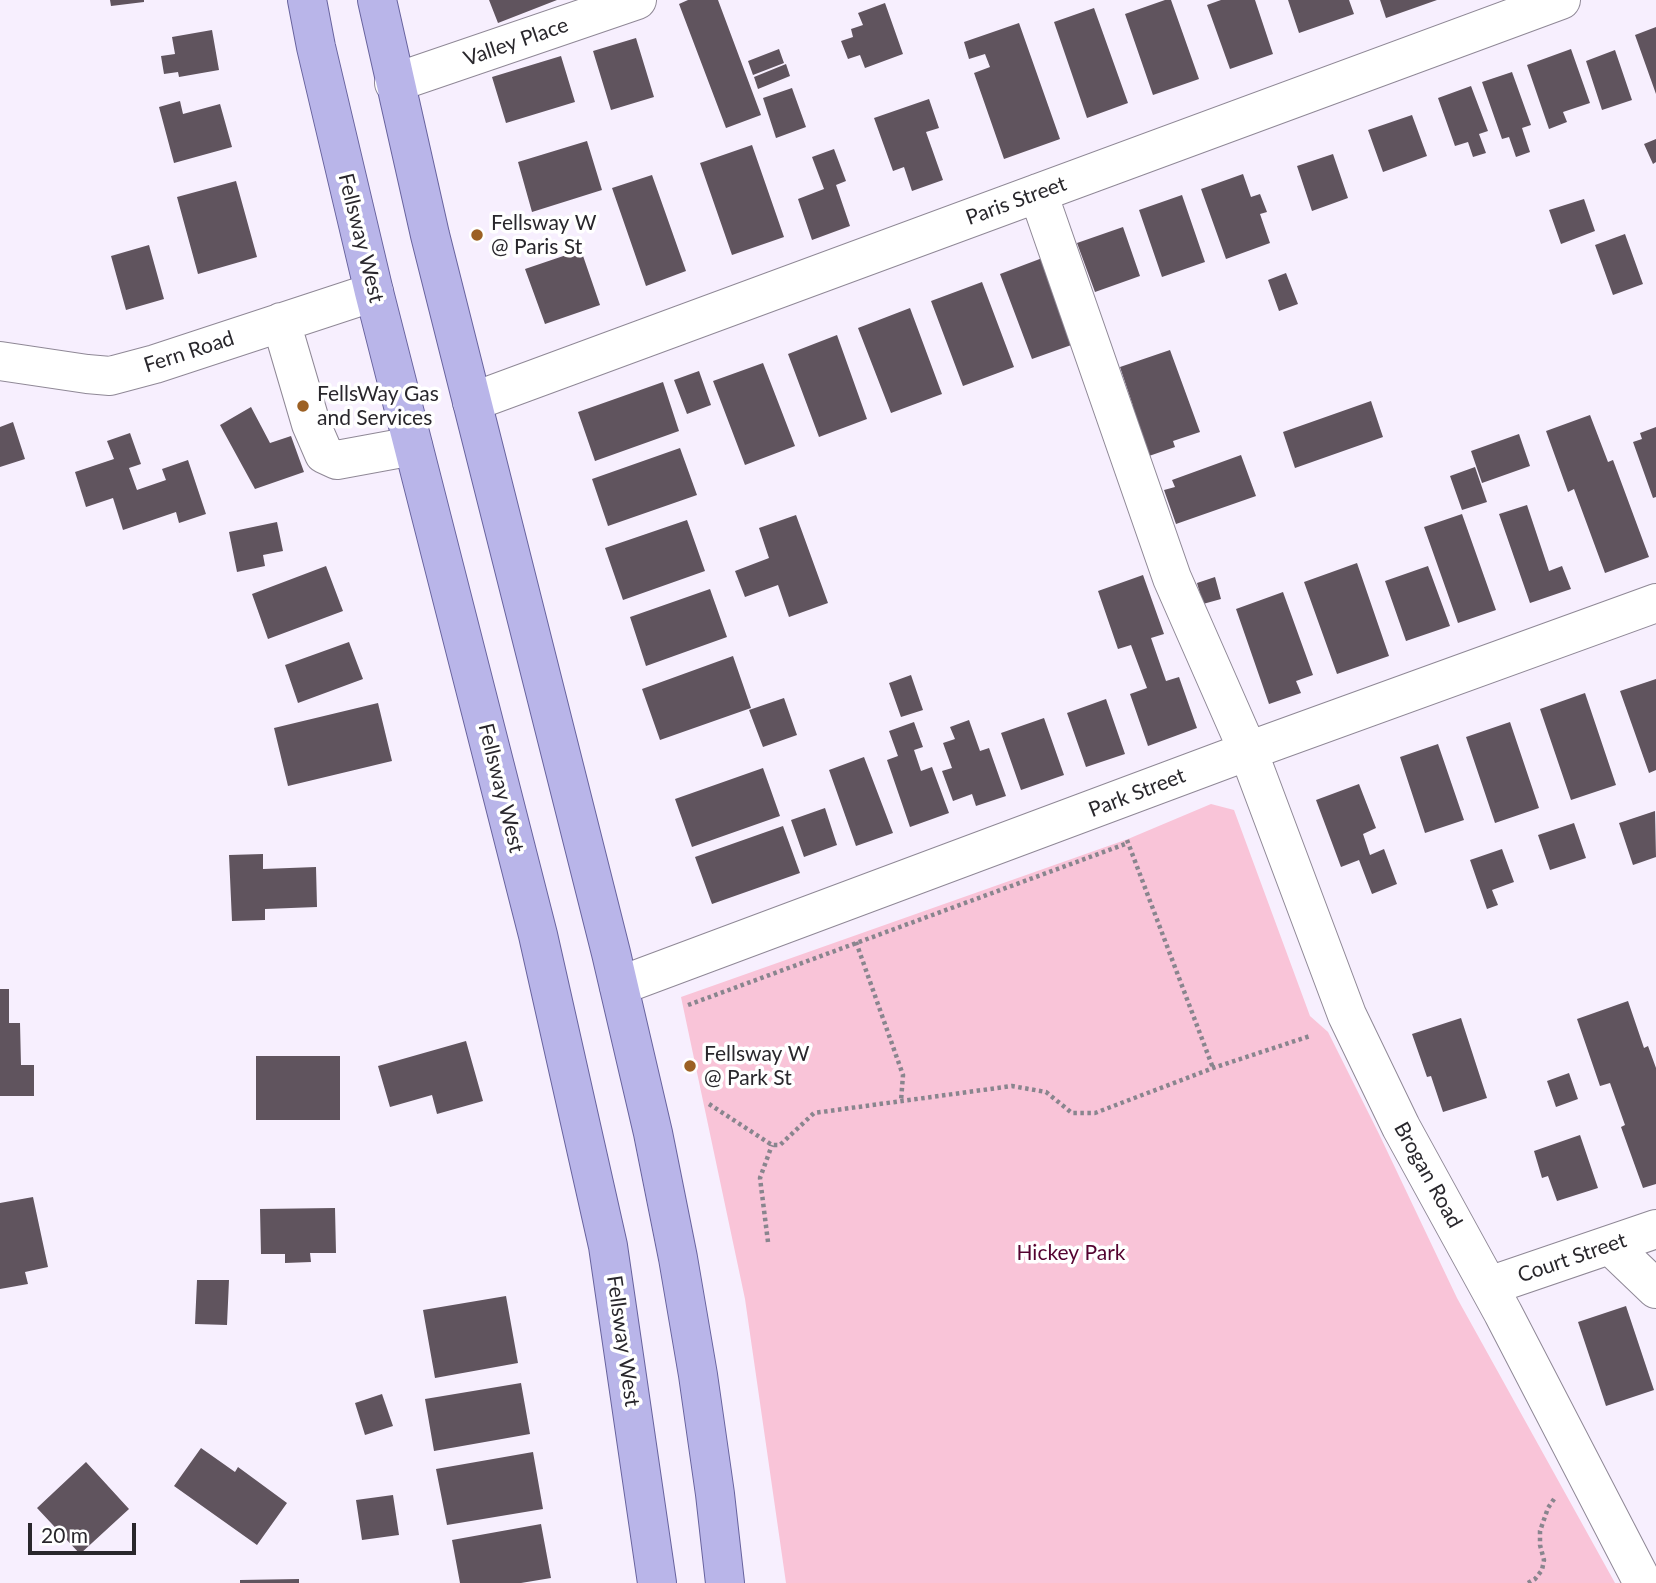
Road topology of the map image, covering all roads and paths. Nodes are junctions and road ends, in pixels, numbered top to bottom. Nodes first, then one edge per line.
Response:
1 (307, 0) edge
2 (377, 0) edge
3 (637, 0) edge
4 (1561, 0) edge
5 (394, 83) junction
6 (1038, 193) junction
7 (374, 292) junction
8 (281, 321) junction
9 (0, 361) edge
10 (472, 402) junction
11 (413, 446) junction
12 (1656, 603) edge
13 (1248, 751) junction
14 (1124, 831) dead end
15 (1128, 843) junction
16 (852, 931) dead end
17 (856, 944) junction
18 (619, 986) junction
19 (688, 1004) dead end
20 (1310, 1036) dead end
21 (1213, 1068) junction
22 (901, 1101) junction
23 (709, 1104) dead end
24 (772, 1145) junction
25 (1656, 1229) edge
26 (768, 1242) dead end
27 (1610, 1245) junction
28 (1489, 1286) junction
29 (1656, 1289) edge
30 (1562, 1486) dead end
31 (657, 1583) edge
32 (725, 1583) edge
33 (1528, 1583) edge
34 (1643, 1583) edge

1 - 7 main road, Fellsway West
2 - 5 main road
3 - 5 street, Valley Place
4 - 6 street, Paris Street
5 - 10 main road
6 - 10 street, Paris Street
6 - 13 street, Brogan Road
7 - 8 street, Fern Road
7 - 11 main road, Fellsway West
8 - 9 street, Fern Road
8 - 11 street
10 - 18 main road
11 - 31 main road, Fellsway West
12 - 13 street, Park Street
13 - 18 street, Park Street
13 - 28 street, Brogan Road
14 - 15 path
15 - 17 path
15 - 21 path
16 - 17 path
17 - 19 path
17 - 22 path
18 - 32 main road
20 - 21 path
21 - 22 path
22 - 24 path
23 - 24 path
24 - 26 path
25 - 27 street, Court Street
27 - 28 street, Court Street
27 - 29 street
28 - 34 street, Brogan Road
30 - 33 path

